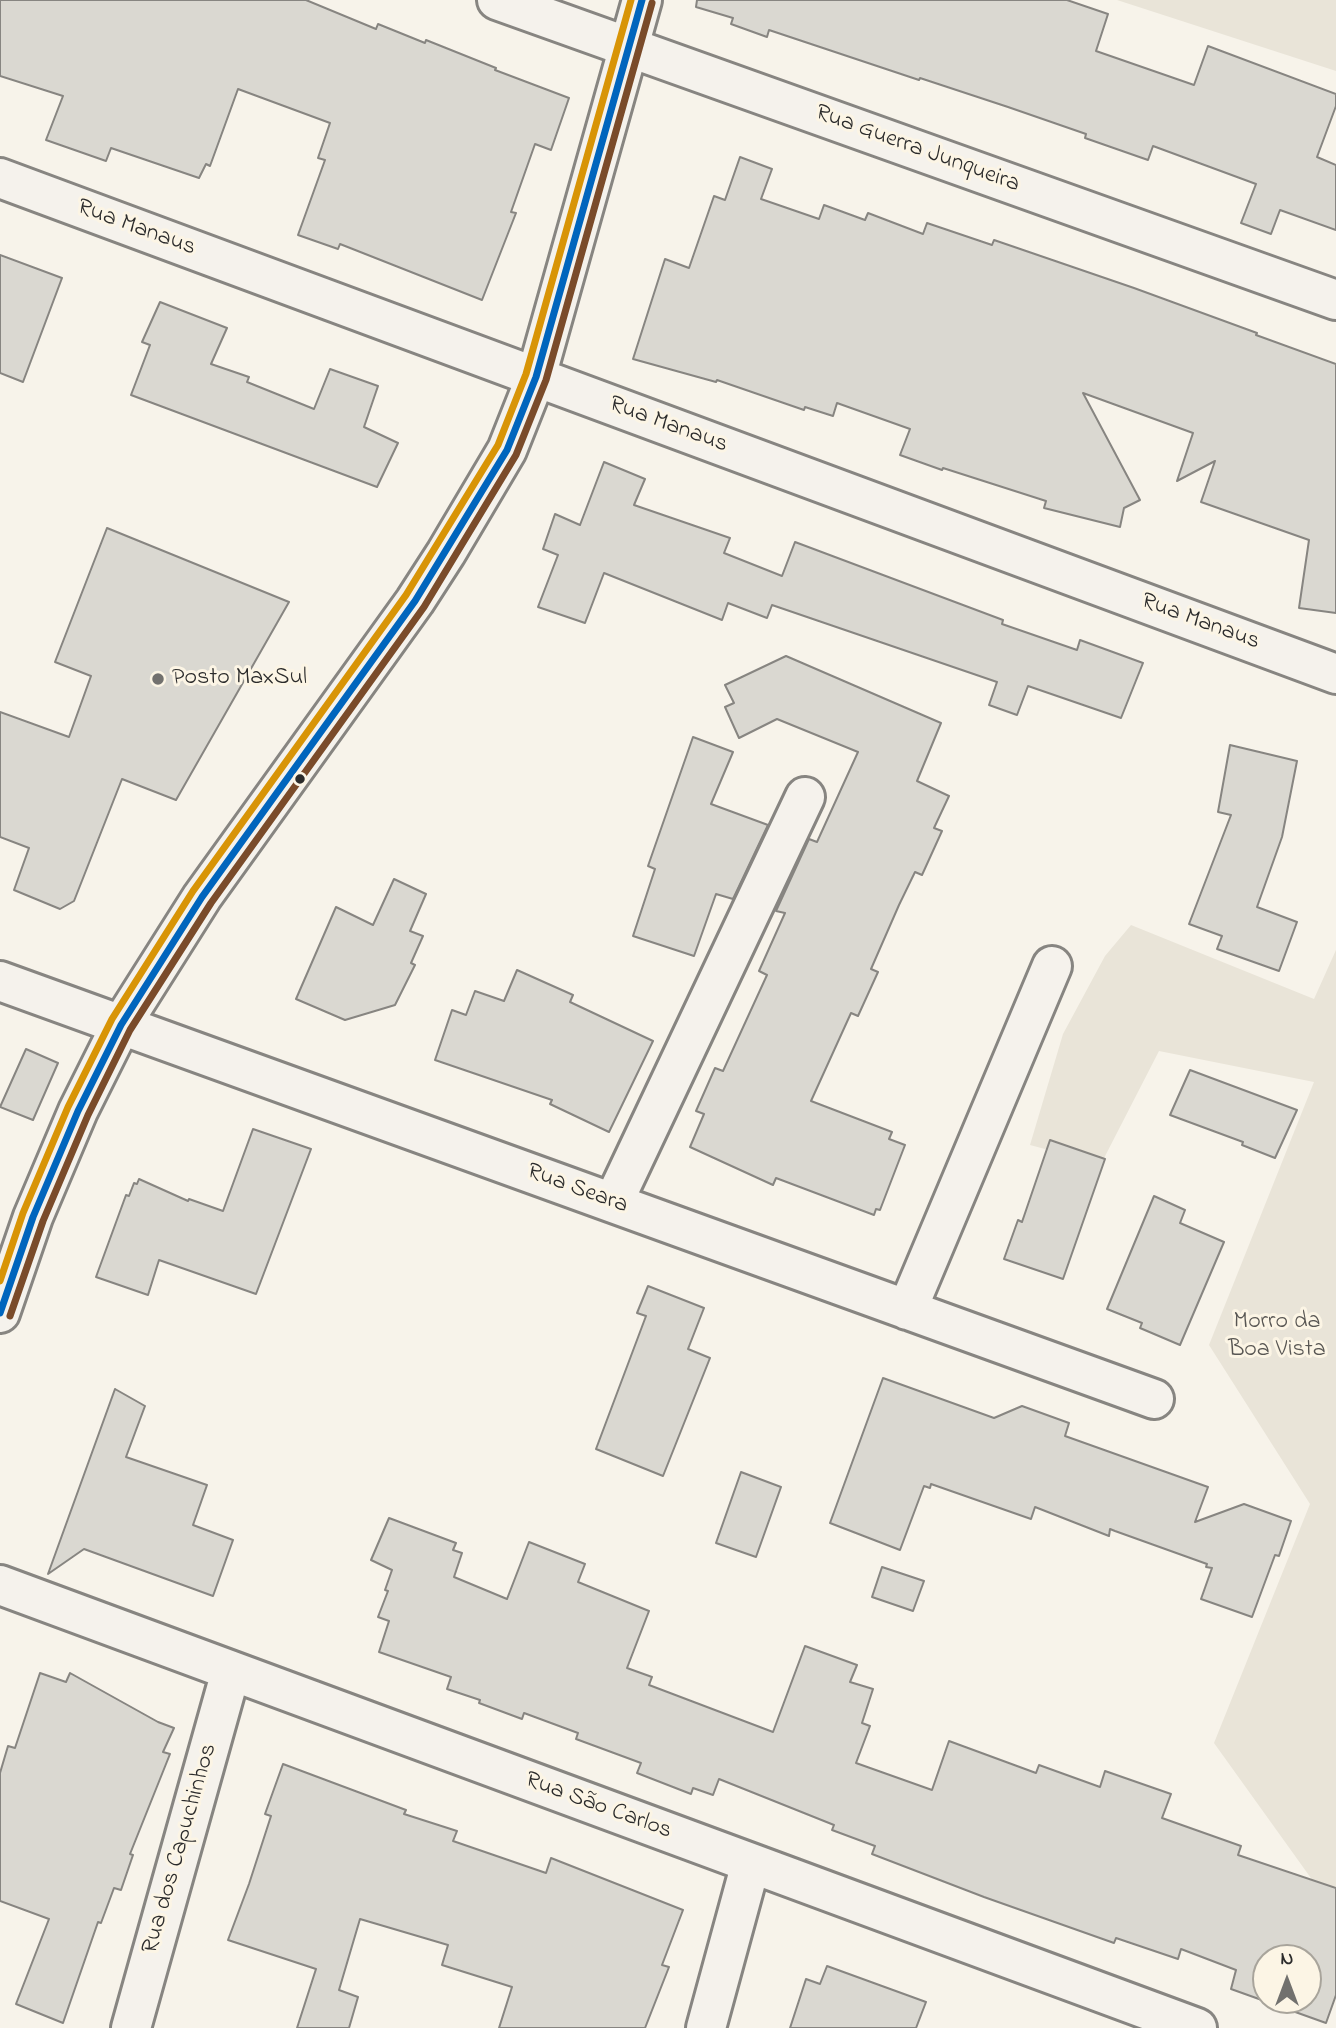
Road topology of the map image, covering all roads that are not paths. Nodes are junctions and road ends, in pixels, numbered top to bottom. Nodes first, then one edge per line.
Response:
1 (497, 0) edge
2 (642, 0) edge
3 (628, 47) junction
4 (0, 178) edge
5 (1336, 300) edge
6 (536, 377) junction
7 (1336, 674) edge
8 (804, 797) dead end
9 (1052, 966) dead end
10 (0, 981) edge
11 (121, 1025) junction
12 (613, 1203) junction
13 (907, 1310) junction
14 (0, 1313) edge
15 (1154, 1399) dead end
16 (0, 1585) edge
17 (231, 1671) junction
18 (751, 1863) junction
19 (1150, 2020) edge
20 (131, 2028) edge
21 (706, 2028) edge
22 (1197, 2028) edge

1 - 3 street, Rua Guerra Junqueira
2 - 3 street
3 - 5 street, Rua Guerra Junqueira
3 - 6 street
4 - 6 street, Rua Manaus
6 - 7 street, Rua Manaus
6 - 11 street
8 - 12 street
9 - 13 street
10 - 11 street, Rua Seara
11 - 12 street, Rua Seara
11 - 14 street
12 - 13 street, Rua Seara
13 - 15 street, Rua Seara
16 - 17 street, Rua São Carlos
17 - 18 street, Rua São Carlos
17 - 20 street, Rua dos Capuchinhos
18 - 19 street, Rua São Carlos
18 - 21 street
19 - 22 street, Rua São Carlos

